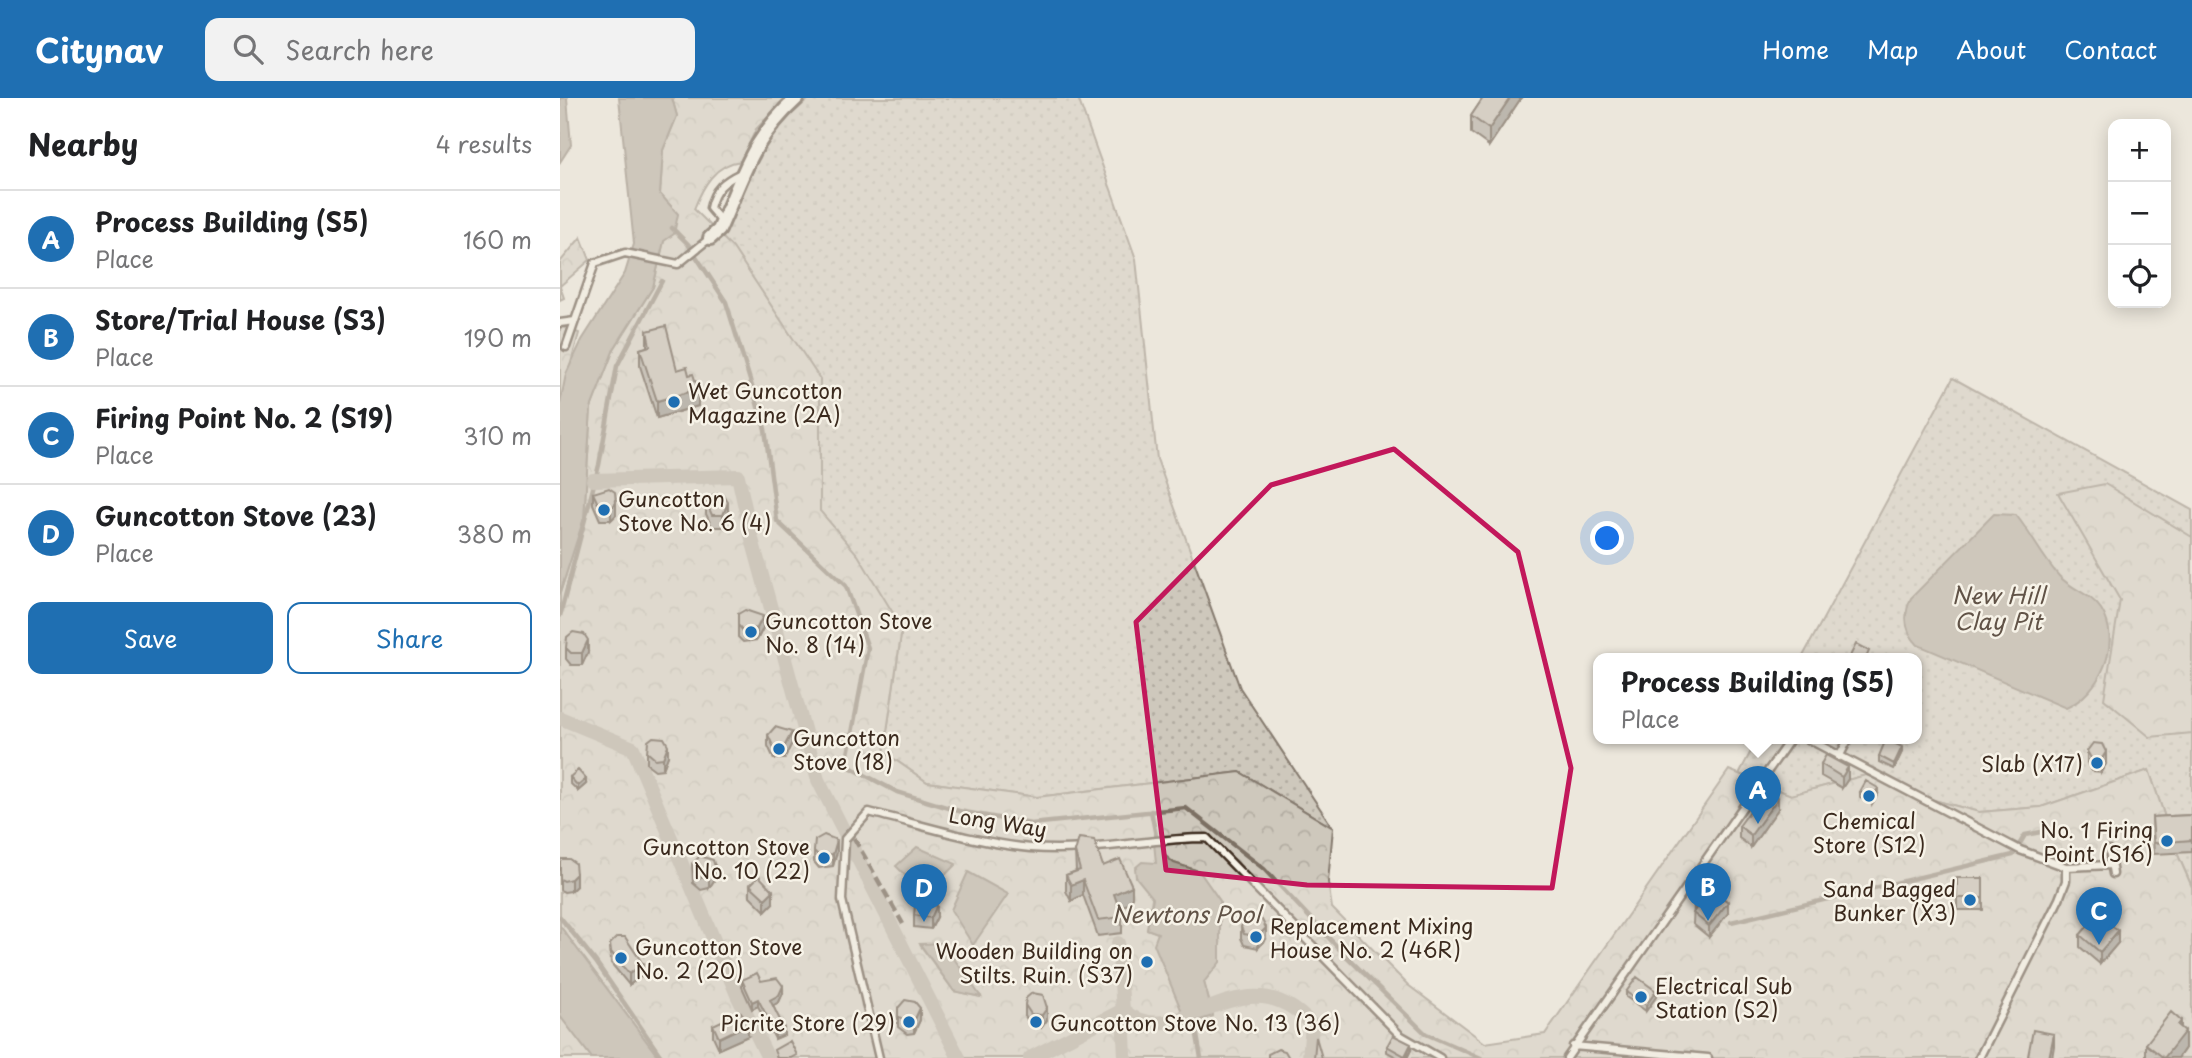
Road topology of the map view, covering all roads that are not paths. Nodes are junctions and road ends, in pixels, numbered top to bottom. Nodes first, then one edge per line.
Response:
1 (797, 98) edge
2 (742, 173) junction
3 (722, 222) junction
4 (710, 238) joint
5 (575, 321) junction
6 (560, 323) edge
7 (566, 347) dead end
8 (1787, 744) edge
9 (1816, 744) edge
10 (1846, 744) edge
11 (1839, 757) junction
12 (2109, 850) dead end
13 (2111, 865) junction
14 (2066, 867) junction
15 (2113, 874) dead end
16 (1573, 1046) junction
17 (879, 1058) edge
18 (1440, 1058) edge
19 (1567, 1058) edge
20 (1708, 1058) edge
21 (1979, 1058) edge

1 - 2 street
2 - 3 street
2 - 3 lane
3 - 4 street
4 - 5 lane
5 - 6 lane
5 - 7 lane
8 - 16 lane
9 - 11 lane
10 - 11 lane
11 - 14 lane
12 - 13 lane
13 - 14 lane
13 - 15 lane
14 - 21 lane
16 - 19 lane
16 - 20 lane
17 - 18 lane, Long Way

